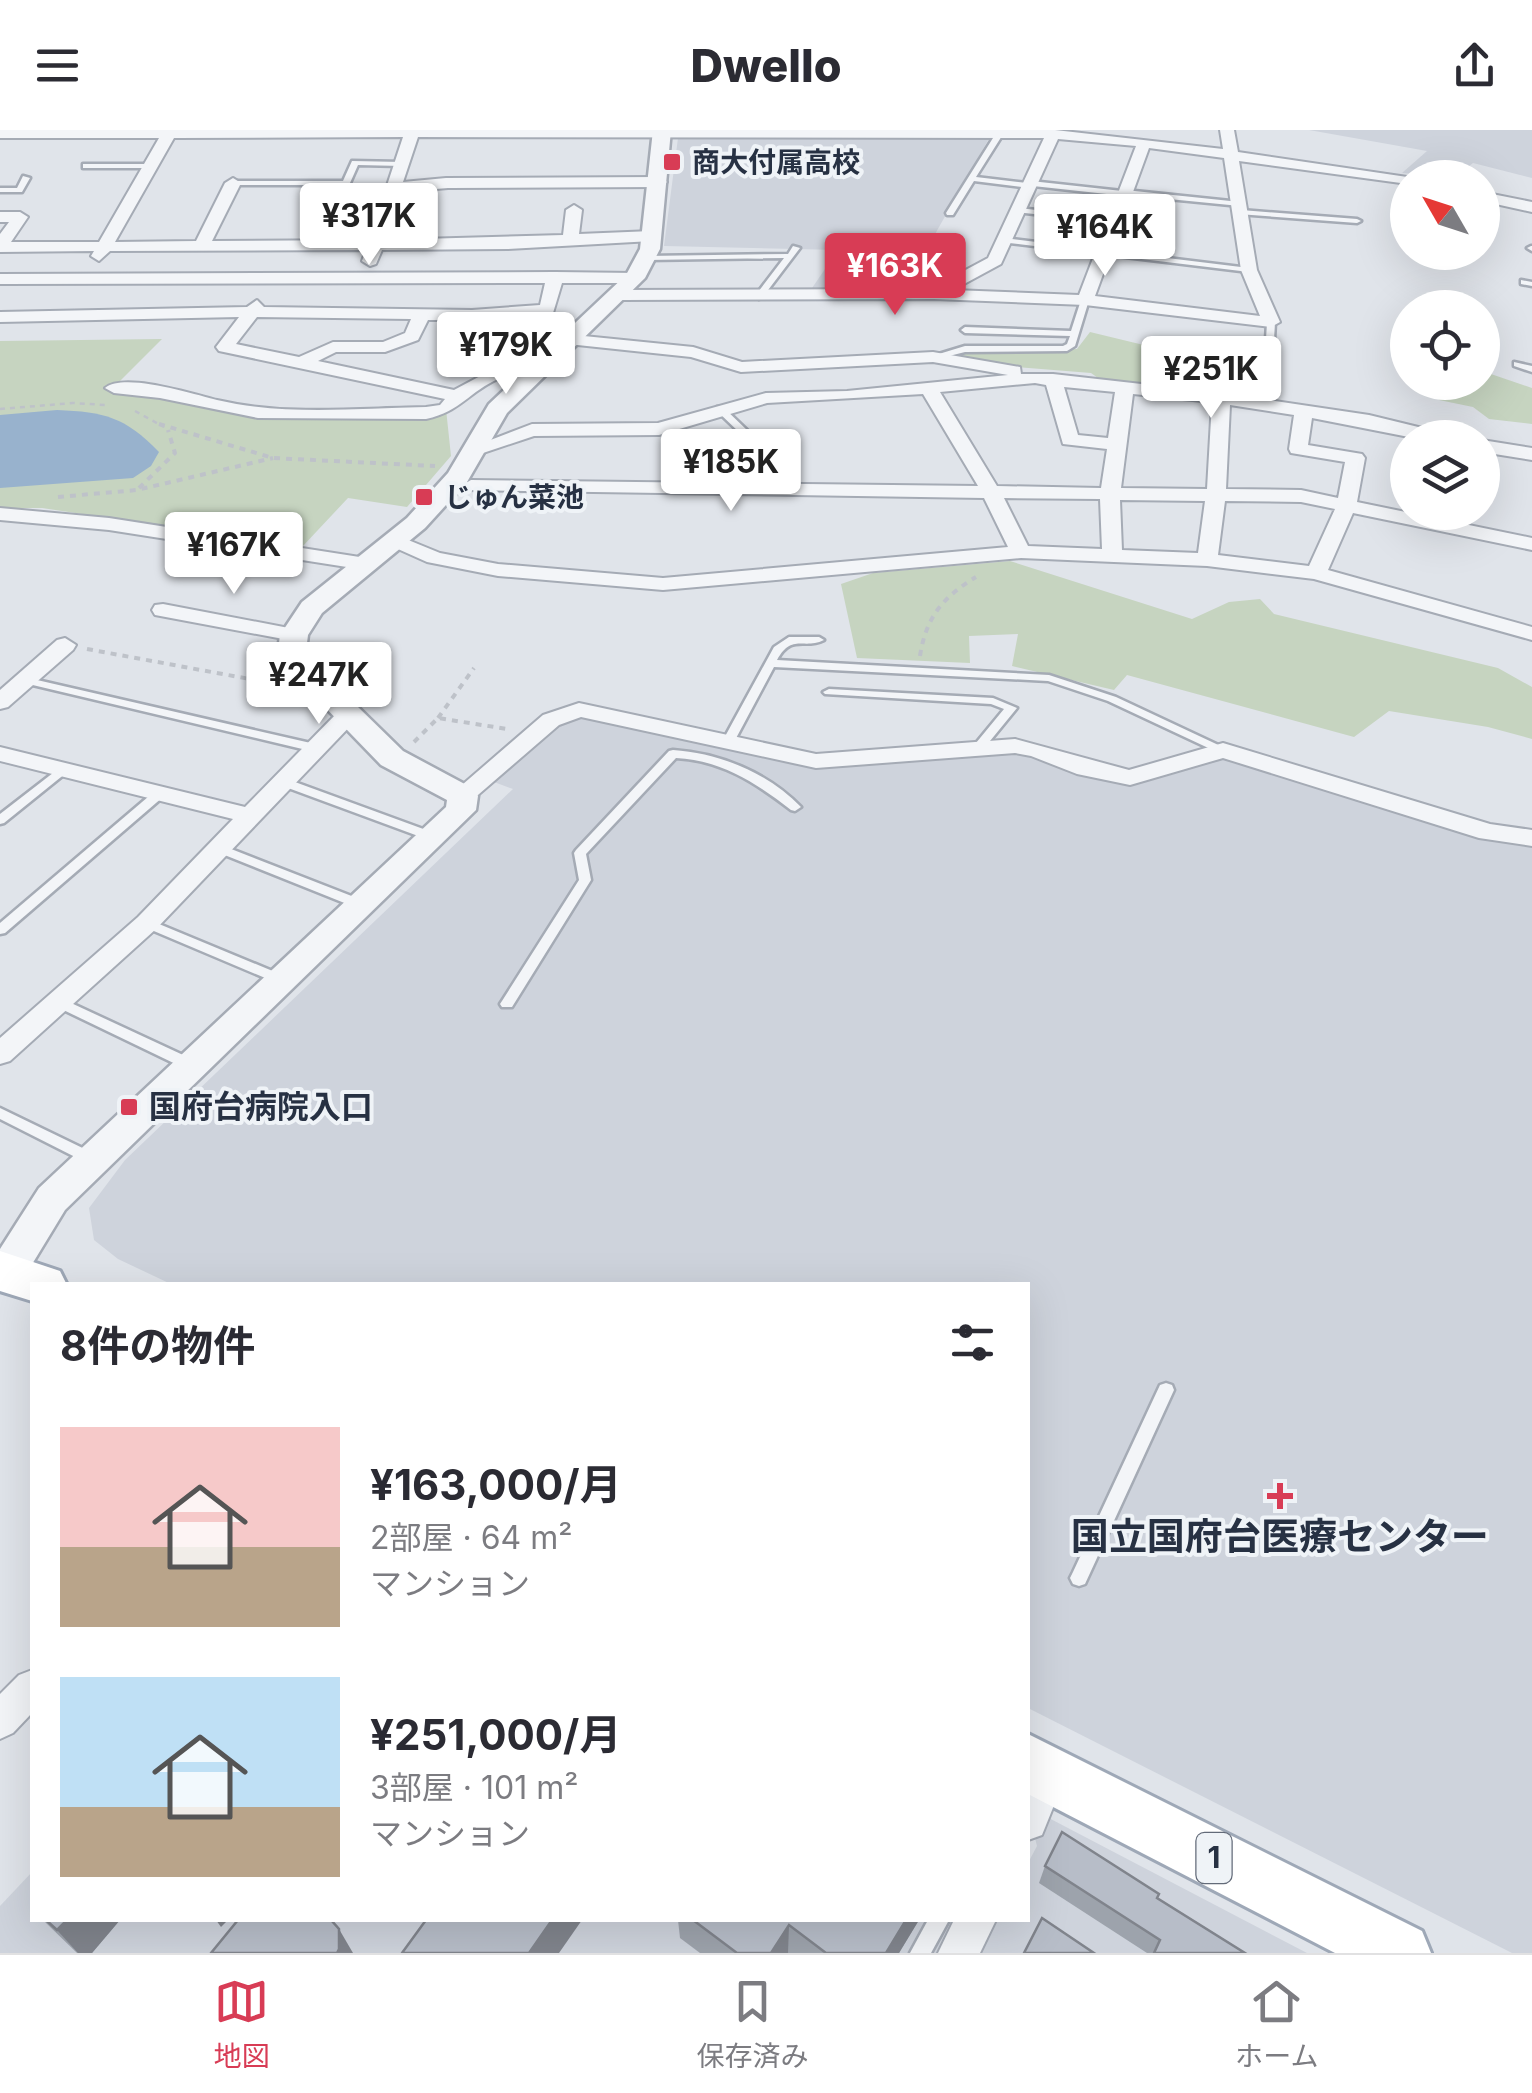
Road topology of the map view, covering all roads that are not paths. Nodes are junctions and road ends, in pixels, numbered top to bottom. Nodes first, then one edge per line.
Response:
1 (1227, 130) edge
2 (871, 131) edge
3 (170, 132) edge
4 (412, 132) edge
5 (662, 132) edge
6 (784, 132) edge
7 (1001, 132) edge
8 (0, 134) edge
9 (1054, 134) junction
10 (1108, 134) edge
11 (1144, 142) junction
12 (1234, 154) junction
13 (402, 164) junction
14 (86, 166) dead end
15 (150, 166) junction
16 (1390, 177) edge
17 (26, 178) dead end
18 (970, 178) junction
19 (659, 182) junction
20 (233, 183) joint
21 (1030, 185) junction
22 (394, 187) junction
23 (0, 190) edge
24 (1125, 193) junction
25 (1500, 200) edge
26 (1532, 207) edge
27 (1241, 208) junction
28 (574, 210) dead end
29 (1019, 210) junction
30 (950, 212) dead end
31 (0, 217) edge
32 (1114, 221) junction
33 (1357, 221) dead end
34 (570, 238) junction
35 (1004, 240) junction
36 (105, 244) junction
37 (202, 244) junction
38 (375, 245) junction
39 (0, 247) edge
40 (796, 248) dead end
41 (1102, 253) junction
42 (789, 256) junction
43 (639, 267) junction
44 (1249, 270) junction
45 (280, 277) junction
46 (365, 277) junction
47 (555, 277) junction
48 (85, 278) junction
49 (0, 279) edge
50 (933, 294) junction
51 (760, 296) junction
52 (1085, 300) junction
53 (251, 313) junction
54 (0, 317) edge
55 (422, 317) junction
56 (1272, 322) junction
57 (965, 330) dead end
58 (1075, 334) junction
59 (574, 340) junction
60 (933, 356) junction
61 (1269, 358) dead end
62 (551, 360) junction
63 (299, 364) junction
64 (1518, 364) dead end
65 (1532, 369) edge
66 (1044, 378) junction
67 (1125, 386) junction
68 (930, 389) junction
69 (111, 396) road end
70 (456, 396) junction
71 (1221, 398) junction
72 (720, 410) junction
73 (1304, 411) junction
74 (1390, 428) edge
75 (1117, 444) junction
76 (1500, 449) edge
77 (1532, 454) edge
78 (468, 468) junction
79 (761, 489) junction
80 (991, 492) junction
81 (1110, 494) junction
82 (1216, 495) junction
83 (1347, 504) junction
84 (0, 514) edge
85 (396, 541) junction
86 (1532, 544) edge
87 (1020, 552) junction
88 (1112, 554) junction
89 (1207, 560) junction
90 (366, 564) junction
91 (1316, 573) junction
92 (163, 610) dead end
93 (1532, 634) edge
94 (818, 640) dead end
95 (65, 645) road end
96 (295, 647) junction
97 (769, 663) junction
98 (10, 689) edge
99 (829, 692) dead end
100 (348, 715) junction
101 (728, 742) junction
102 (314, 748) junction
103 (977, 749) junction
104 (1223, 750) junction
105 (0, 754) edge
106 (62, 770) junction
107 (284, 782) junction
108 (159, 794) junction
109 (464, 796) junction
110 (795, 806) dead end
111 (252, 816) junction
112 (0, 820) edge
113 (433, 837) junction
114 (1532, 838) edge
115 (221, 848) junction
116 (362, 905) junction
117 (147, 923) junction
118 (0, 930) edge
119 (282, 980) junction
120 (56, 1002) junction
121 (507, 1004) dead end
122 (3, 1046) edge
123 (192, 1065) junction
124 (0, 1113) edge
125 (92, 1159) junction
126 (26, 1279) edge
127 (1166, 1390) dead end
128 (1079, 1578) dead end
129 (30, 1690) edge
130 (0, 1720) edge
131 (1034, 1786) edge
132 (938, 1922) edge
133 (975, 1922) edge
134 (920, 1953) edge
135 (958, 1953) edge
136 (1400, 1953) edge

1 - 12 street
2 - 6 street
2 - 7 street
3 - 4 street
3 - 8 street
3 - 15 street
4 - 5 street
4 - 13 street
5 - 6 street
5 - 19 street
7 - 9 street
7 - 18 lane
9 - 10 street
9 - 21 street
10 - 11 street
11 - 12 street
11 - 24 street
12 - 16 street
12 - 27 street
13 - 20 lane
13 - 22 street
14 - 15 lane
15 - 36 street
17 - 23 lane
18 - 21 lane
18 - 30 lane
19 - 22 street
19 - 43 street
20 - 37 street
21 - 24 lane
21 - 29 street
22 - 38 street
24 - 27 lane
24 - 32 street
25 - 26 street
27 - 33 lane
27 - 44 street
28 - 34 street
29 - 32 lane
29 - 35 street
31 - 39 street
32 - 41 street
34 - 38 street
34 - 43 street
35 - 41 lane
35 - 50 street
36 - 37 street
36 - 39 street
36 - 48 street
37 - 38 street
38 - 46 street
40 - 42 lane
41 - 44 lane
41 - 52 street
42 - 43 lane
42 - 51 lane
43 - 47 street
43 - 51 street
43 - 59 street
44 - 56 street
45 - 46 street
45 - 48 street
45 - 53 street
46 - 47 street
47 - 55 street
48 - 49 street
50 - 51 street
50 - 52 street
52 - 56 street
52 - 58 lane
53 - 54 street
53 - 55 street
53 - 63 street
55 - 63 street
56 - 61 lane
57 - 58 lane
58 - 60 lane
59 - 60 street
59 - 62 street
60 - 66 street
62 - 70 street
62 - 78 street
63 - 70 street
64 - 65 lane
66 - 67 street
66 - 68 street
66 - 75 street
67 - 71 street
67 - 75 street
68 - 72 street
68 - 80 street
69 - 70 street
71 - 73 street
71 - 82 street
72 - 78 street
72 - 79 lane
73 - 74 street
73 - 83 street
75 - 81 street
76 - 77 street
78 - 79 street
78 - 85 street
79 - 80 street
80 - 81 street
80 - 87 street
81 - 82 street
81 - 88 street
82 - 83 street
82 - 89 street
83 - 86 street
83 - 91 street
84 - 90 street
85 - 87 street
85 - 90 street
87 - 88 street
88 - 89 street
89 - 91 street
90 - 96 street
91 - 93 street
92 - 96 street
94 - 97 lane
95 - 98 street
96 - 100 street
97 - 101 lane
97 - 104 lane
98 - 102 lane
99 - 103 lane
100 - 102 street
100 - 109 street
101 - 103 street
101 - 109 street
102 - 107 street
103 - 104 street
104 - 114 street
105 - 106 street
106 - 108 street
106 - 112 lane
107 - 111 street
107 - 113 lane
108 - 111 street
108 - 118 lane
109 - 113 street
110 - 121 lane
111 - 115 street
113 - 116 street
115 - 116 lane
115 - 117 street
116 - 119 street
117 - 119 lane
117 - 120 street
119 - 123 street
120 - 122 street
120 - 123 lane
123 - 125 street
124 - 125 lane
125 - 126 street
127 - 128 lane
129 - 130 street
131 - 136 main road, 1
132 - 134 lane
133 - 135 street

